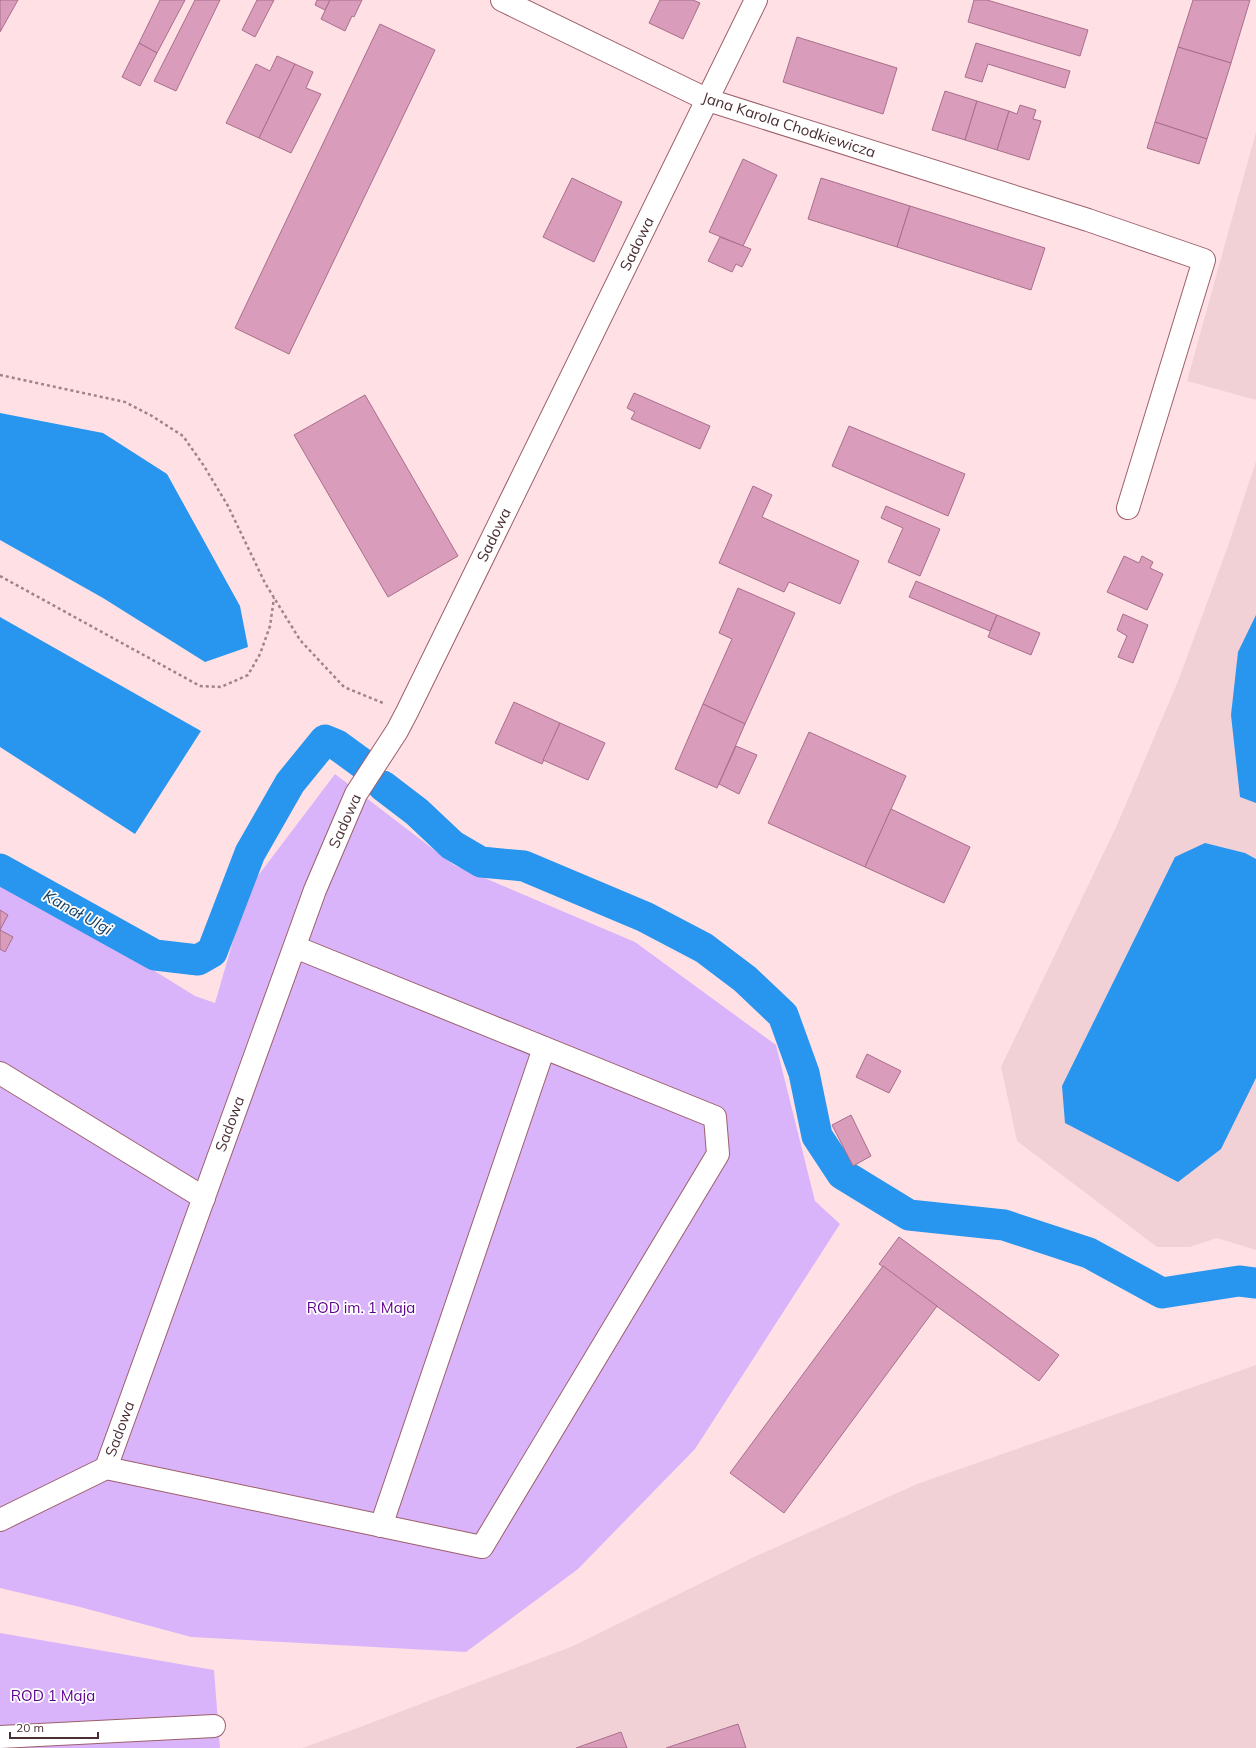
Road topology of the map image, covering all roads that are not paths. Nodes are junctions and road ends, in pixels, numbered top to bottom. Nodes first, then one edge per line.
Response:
1 (502, 0) edge
2 (756, 0) edge
3 (708, 100) junction
4 (1128, 508) dead end
5 (295, 947) junction
6 (544, 1048) junction
7 (0, 1073) edge
8 (204, 1198) junction
9 (106, 1468) junction
10 (0, 1520) edge
11 (381, 1526) junction
12 (214, 1726) dead end
13 (0, 1737) edge

1 - 3 street, Jana Karola Chodkiewicza
2 - 3 street, Sadowa
3 - 4 street, Jana Karola Chodkiewicza
3 - 5 street, Sadowa
5 - 6 street
5 - 8 street, Sadowa
6 - 11 street
6 - 11 street
7 - 8 street
8 - 9 street, Sadowa
9 - 10 street, Sadowa
9 - 11 street
12 - 13 street

